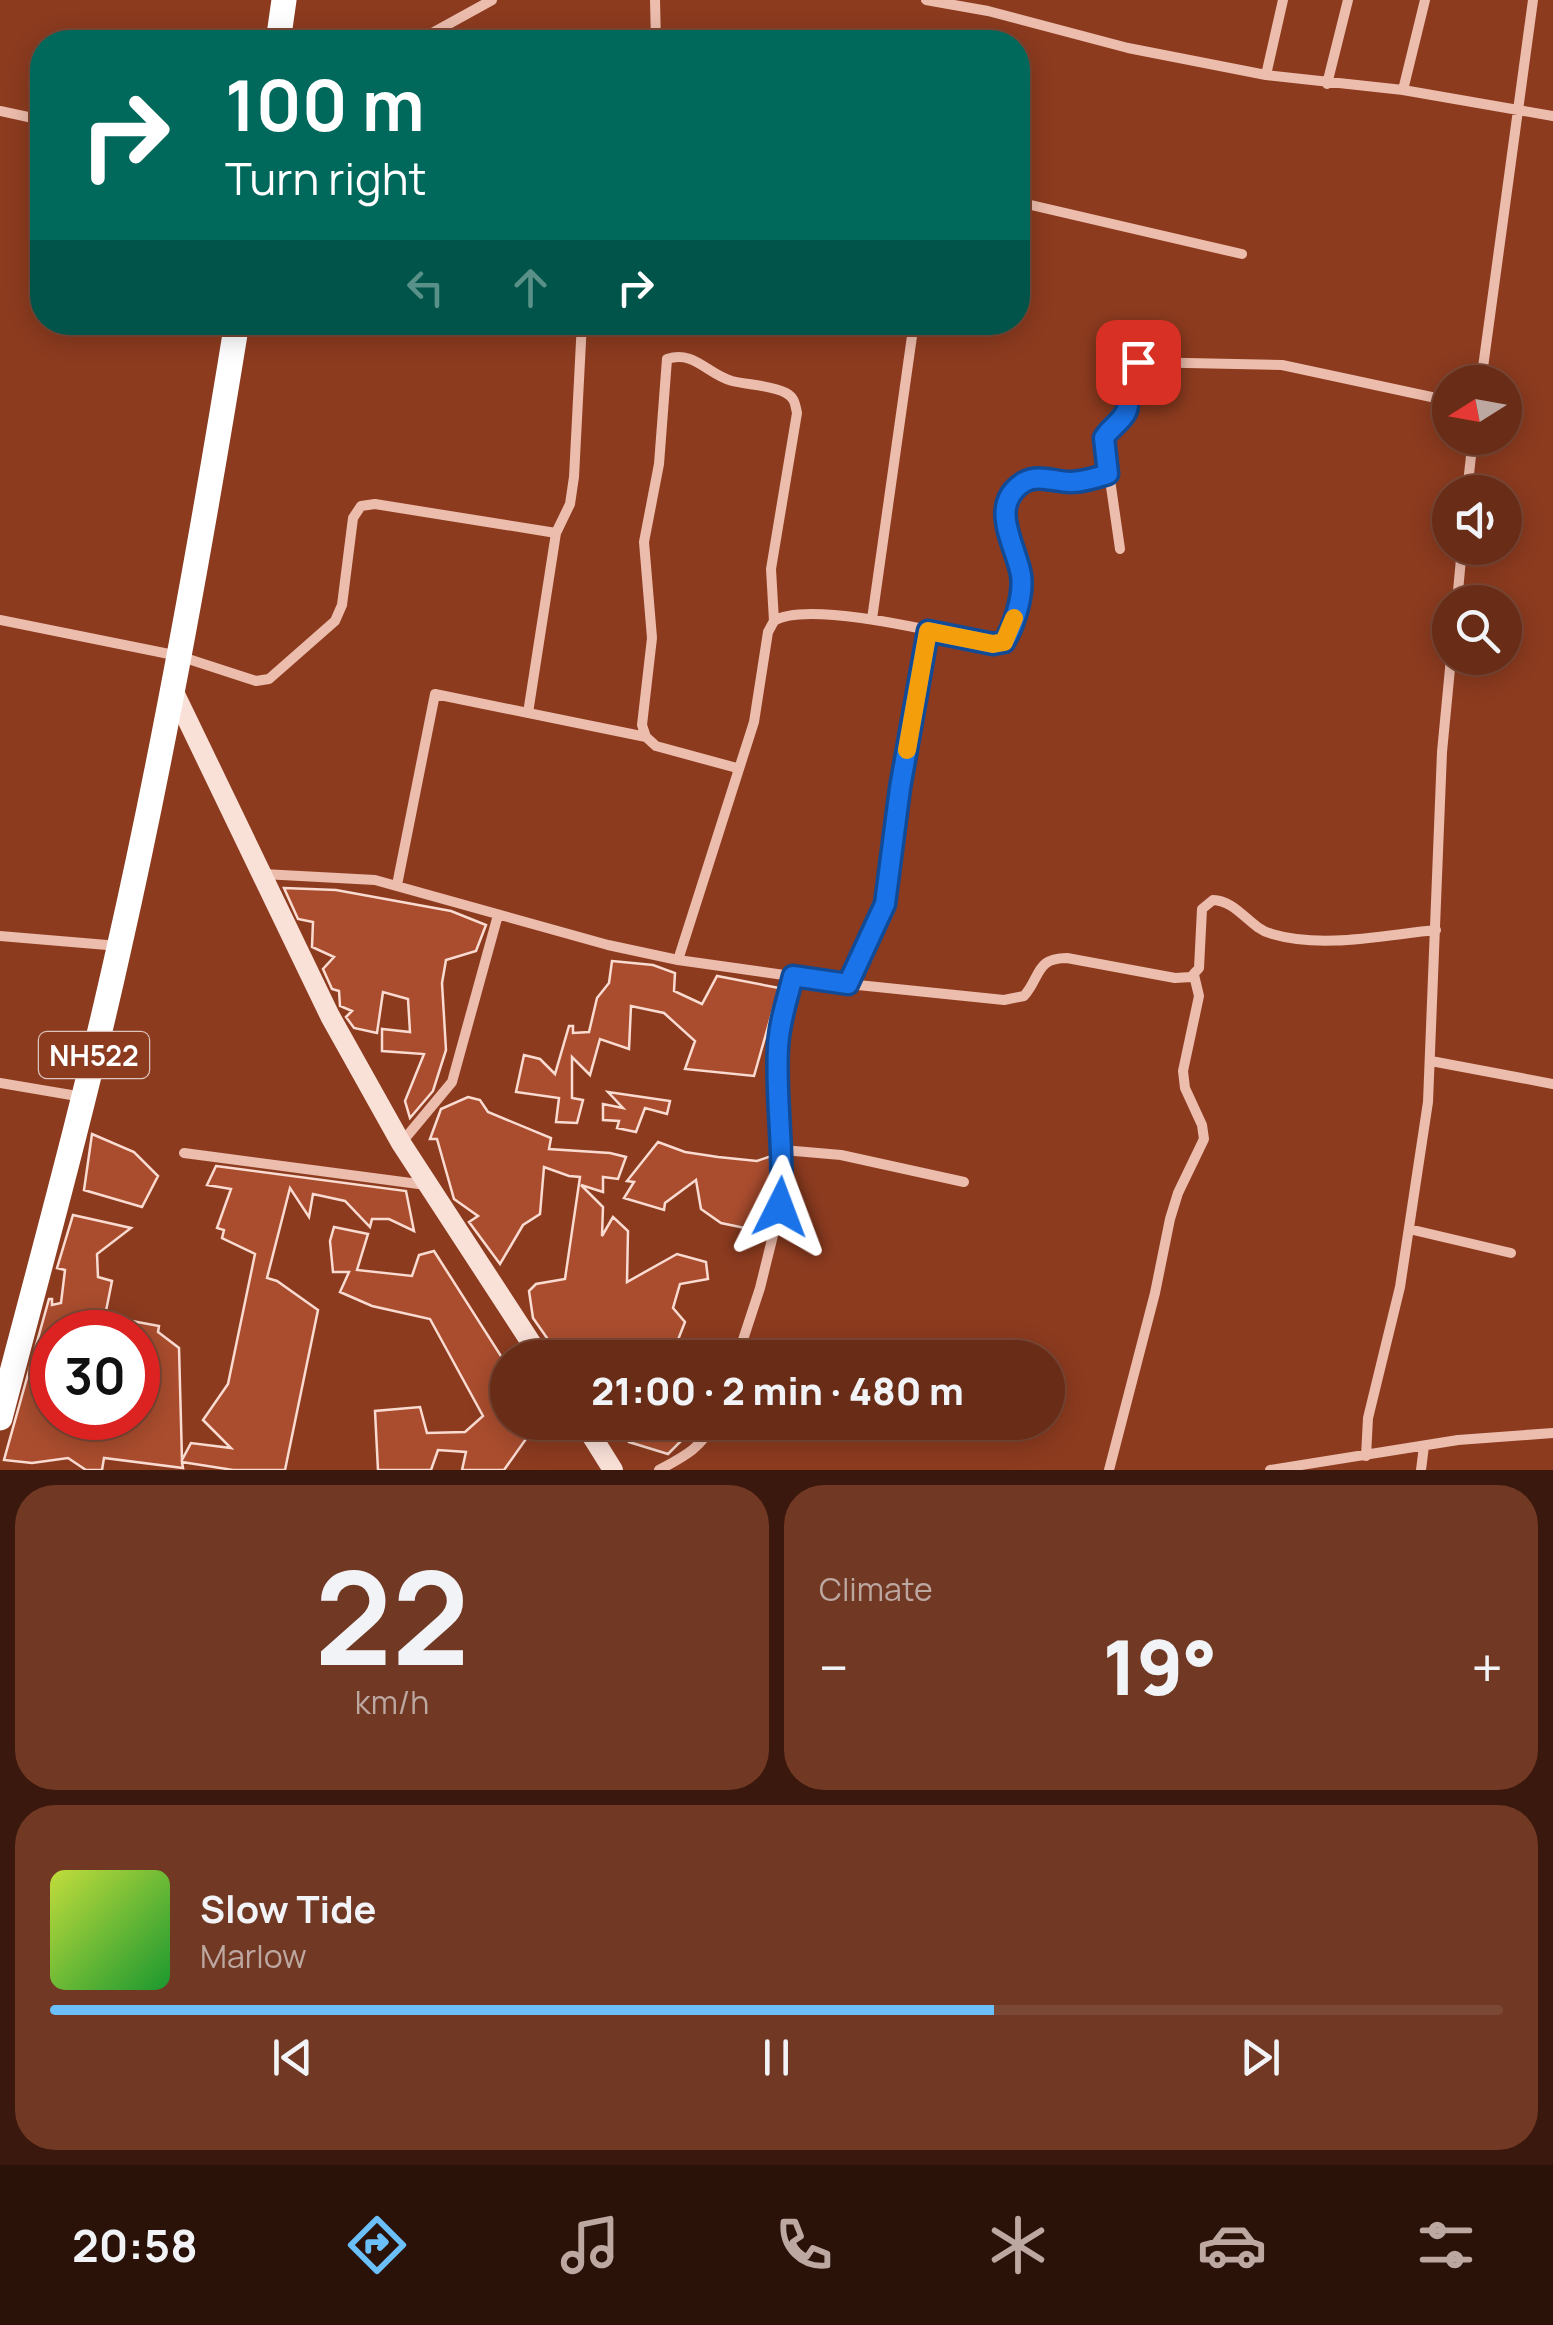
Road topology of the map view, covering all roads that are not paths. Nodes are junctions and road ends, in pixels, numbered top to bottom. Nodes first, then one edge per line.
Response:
1 (284, 0) edge
2 (492, 0) edge
3 (655, 0) edge
4 (926, 0) edge
5 (1283, 0) edge
6 (1348, 0) edge
7 (1426, 0) edge
8 (1533, 0) edge
9 (280, 30) edge
10 (438, 30) edge
11 (656, 30) edge
12 (1266, 76) junction
13 (1327, 84) junction
14 (1403, 90) junction
15 (1519, 110) junction
16 (0, 111) edge
17 (1553, 116) edge
18 (30, 117) edge
19 (1030, 205) edge
20 (1242, 254) dead end
21 (235, 335) edge
22 (581, 335) edge
23 (912, 335) edge
24 (1483, 365) edge
25 (1432, 397) edge
26 (1108, 474) junction
27 (556, 533) junction
28 (1120, 549) dead end
29 (872, 619) junction
30 (0, 620) edge
31 (774, 621) junction
32 (928, 631) junction
33 (179, 656) junction
34 (1449, 675) edge
35 (172, 688) junction
36 (528, 712) junction
37 (646, 736) junction
38 (738, 768) junction
39 (262, 874) junction
40 (397, 885) junction
41 (498, 915) junction
42 (1436, 930) junction
43 (0, 936) edge
44 (120, 946) junction
45 (678, 960) junction
46 (1194, 975) junction
47 (793, 976) junction
48 (848, 984) junction
49 (1430, 1062) junction
50 (0, 1083) edge
51 (1553, 1084) edge
52 (84, 1097) junction
53 (401, 1143) junction
54 (783, 1150) junction
55 (184, 1153) dead end
56 (964, 1182) dead end
57 (430, 1186) junction
58 (1409, 1228) junction
59 (1511, 1253) dead end
60 (529, 1340) edge
61 (741, 1340) edge
62 (0, 1418) edge
63 (1553, 1433) edge
64 (594, 1440) edge
65 (704, 1440) edge
66 (1424, 1446) junction
67 (1366, 1456) junction
68 (613, 1470) edge
69 (659, 1470) edge
70 (1110, 1470) edge
71 (1270, 1470) edge
72 (1421, 1470) edge

1 - 9 highway
2 - 10 street
3 - 11 street
4 - 12 street
5 - 12 street
6 - 13 street
7 - 14 street
8 - 15 street
12 - 13 street
13 - 14 street
14 - 15 street
15 - 17 street
15 - 24 street
16 - 18 street
19 - 20 street
21 - 33 highway, NH522
22 - 27 street
23 - 29 street
25 - 26 street
26 - 28 street
26 - 32 street
27 - 33 street
27 - 36 street
29 - 31 street
29 - 32 street
30 - 33 street
31 - 37 street
31 - 38 street
32 - 48 street
33 - 35 highway, NH522
34 - 42 street
35 - 39 main road
35 - 44 highway, NH522
36 - 37 street
36 - 40 street
37 - 38 street
38 - 45 street
39 - 40 street
39 - 53 main road
40 - 41 street
41 - 45 street
41 - 53 street
42 - 46 street
42 - 49 street
43 - 44 street
44 - 52 highway, NH522
45 - 47 street
46 - 48 street
46 - 70 street
47 - 48 street
47 - 54 street
49 - 51 street
49 - 58 street
50 - 52 street
52 - 62 highway, NH522
53 - 57 main road
54 - 56 street
54 - 61 street
55 - 57 street
57 - 60 main road
58 - 59 street
58 - 67 street
63 - 66 street
64 - 68 main road
65 - 69 street
66 - 67 street
66 - 72 street
67 - 71 street

